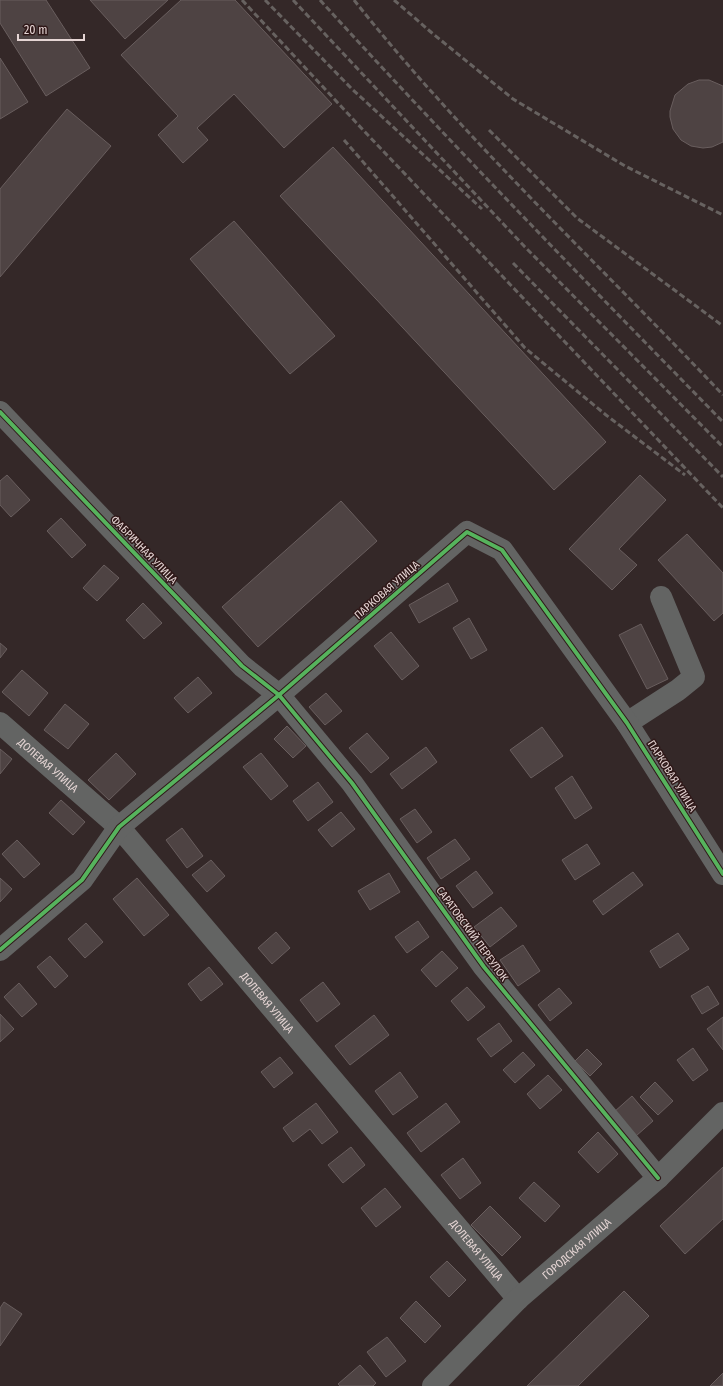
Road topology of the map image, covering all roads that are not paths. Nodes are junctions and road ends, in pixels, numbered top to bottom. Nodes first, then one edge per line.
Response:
1 (0, 412) edge
2 (661, 597) dead end
3 (279, 695) junction
4 (0, 723) edge
5 (627, 723) junction
6 (119, 827) junction
7 (723, 874) edge
8 (0, 950) edge
9 (723, 1113) edge
10 (658, 1178) junction
11 (518, 1299) junction
12 (433, 1386) edge

1 - 3 street, ФАБРИЧНАЯ УЛИЦА
2 - 5 street
3 - 5 street, ПАРКОВАЯ УЛИЦА
3 - 6 street, ПАРКОВАЯ УЛИЦА
3 - 10 street, САРАТОВСКИЙ ПЕРЕУЛОК
4 - 6 street, ДОЛЕВАЯ УЛИЦА
5 - 7 street, ПАРКОВАЯ УЛИЦА
6 - 8 street, ПАРКОВАЯ УЛИЦА
6 - 11 street, ДОЛЕВАЯ УЛИЦА
9 - 10 street, ГОРОДСКАЯ УЛИЦА
10 - 11 street, ГОРОДСКАЯ УЛИЦА
11 - 12 street, ГОРОДСКАЯ УЛИЦА

